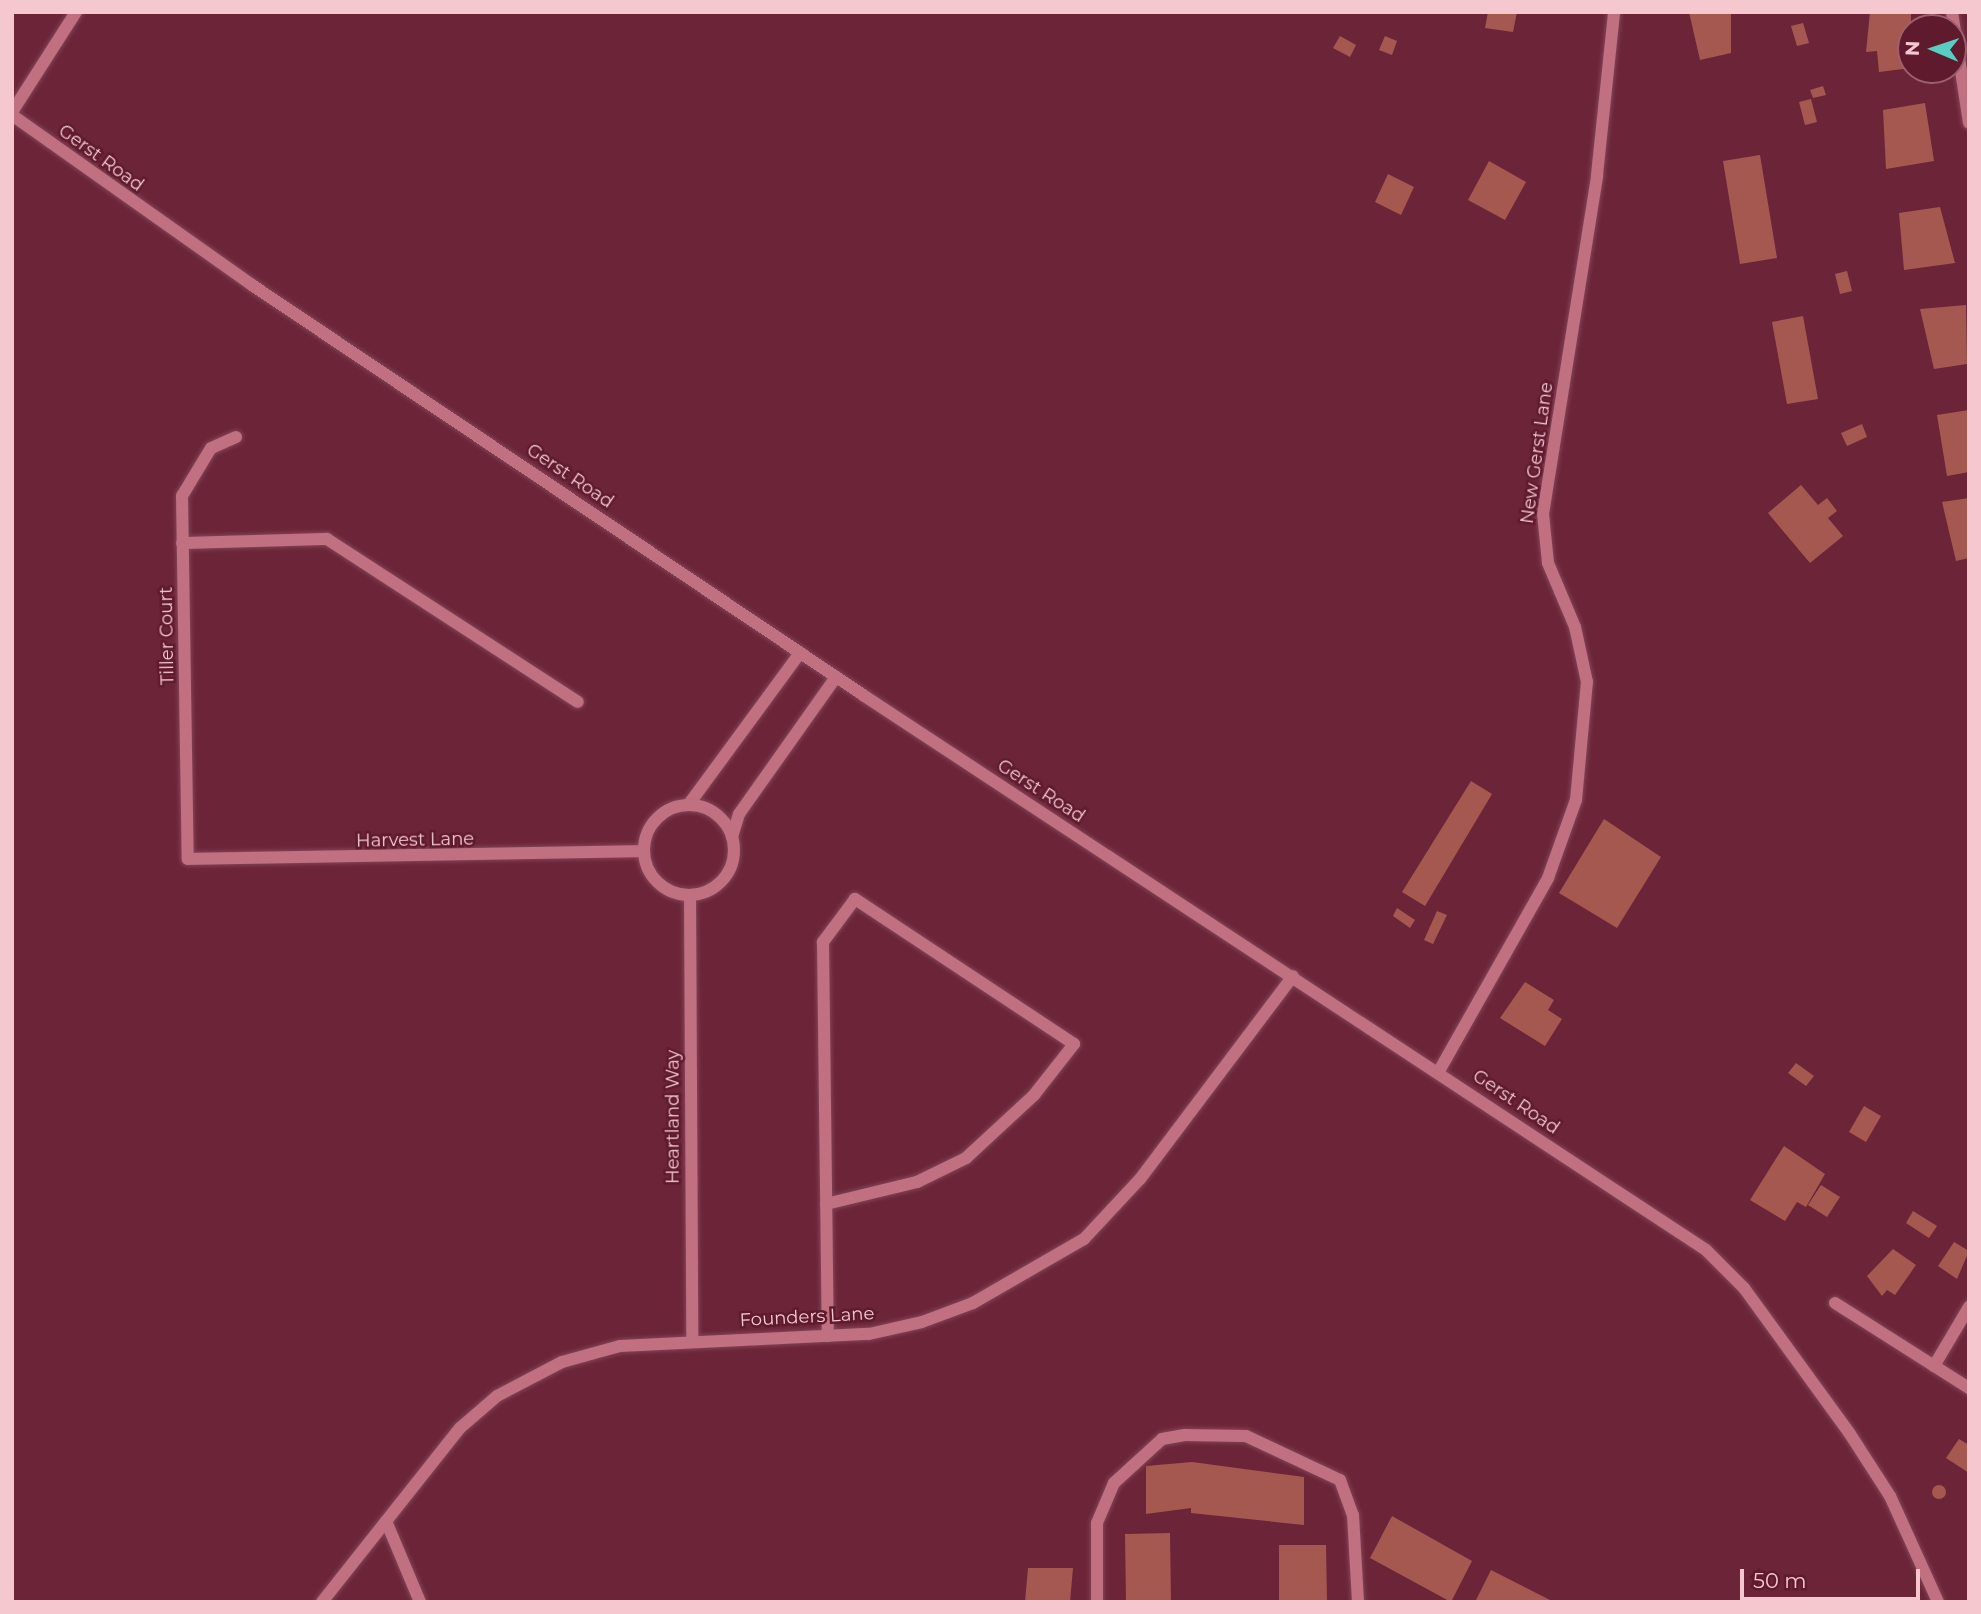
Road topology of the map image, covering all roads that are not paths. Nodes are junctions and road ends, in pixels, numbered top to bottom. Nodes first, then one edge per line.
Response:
1 (76, 12) edge
2 (1614, 12) edge
3 (1952, 12) edge
4 (12, 114) edge
5 (1969, 123) edge
6 (236, 437) dead end
7 (183, 543) junction
8 (800, 653) junction
9 (836, 677) junction
10 (578, 702) dead end
11 (689, 804) junction
12 (732, 837) junction
13 (643, 850) junction
14 (188, 859) joint
15 (690, 895) junction
16 (1293, 976) junction
17 (1439, 1071) junction
18 (827, 1204) junction
19 (1835, 1303) dead end
20 (1969, 1307) edge
21 (828, 1336) junction
22 (692, 1339) junction
23 (1934, 1366) junction
24 (1969, 1388) edge
25 (386, 1521) junction
26 (322, 1602) edge
27 (420, 1602) edge
28 (1097, 1602) edge
29 (1358, 1602) edge
30 (1938, 1602) edge

1 - 4 street
2 - 17 street, New Gerst Lane
3 - 5 street
4 - 8 street, Gerst Road
6 - 7 street, Tiller Court
7 - 10 street
7 - 14 street, Tiller Court
8 - 9 street, Gerst Road
8 - 11 street
9 - 12 street
9 - 16 street, Gerst Road
11 - 12 street
11 - 13 street
12 - 15 street
13 - 14 street, Harvest Lane
13 - 15 street
15 - 22 street, Heartland Way
16 - 17 street, Gerst Road
16 - 21 street, Founders Lane
17 - 30 street, Gerst Road
18 - 18 street
18 - 21 street
19 - 23 street
20 - 23 street
21 - 22 street, Founders Lane
22 - 25 street, Founders Lane
23 - 24 street
25 - 26 street, Founders Lane
25 - 27 street
28 - 29 street

